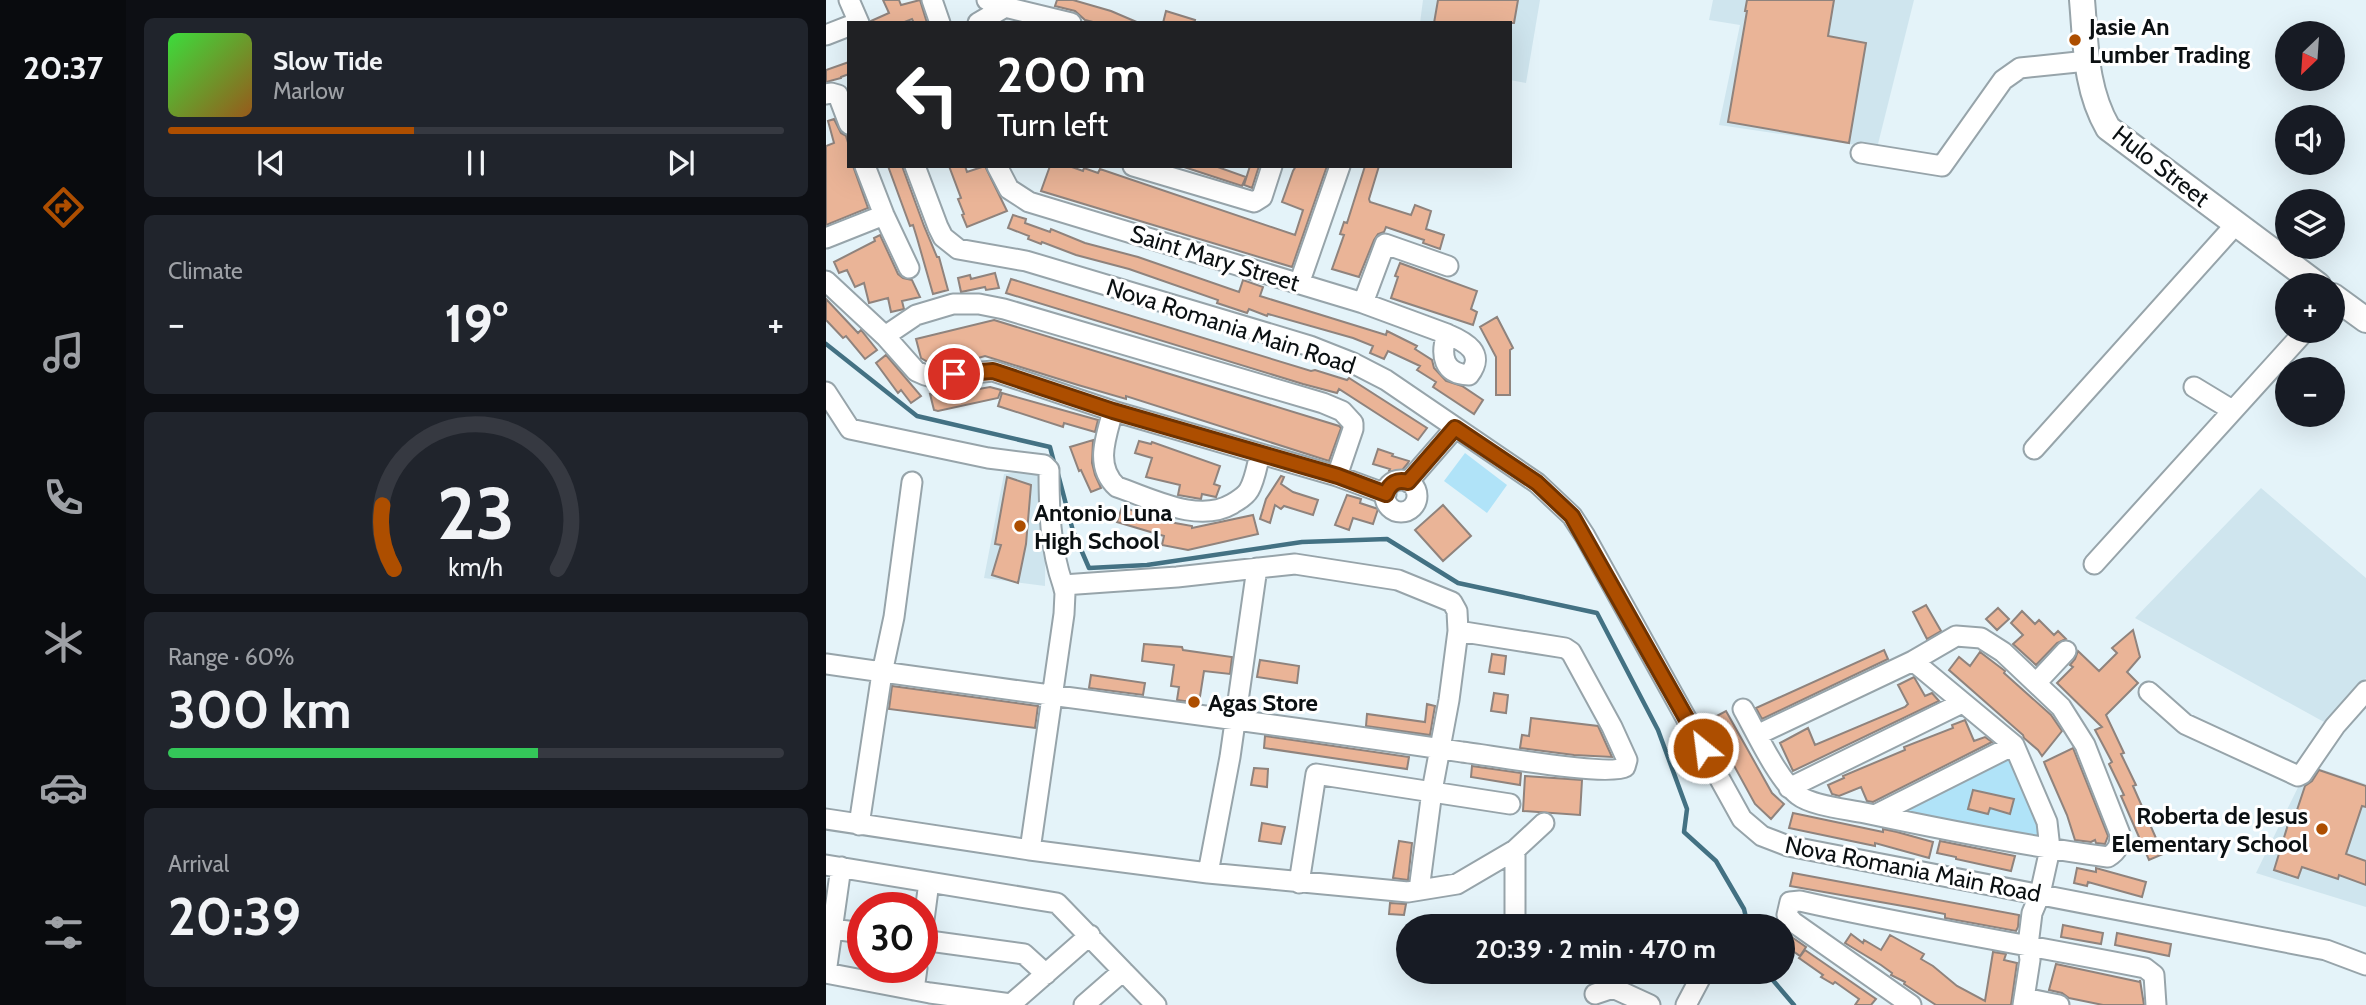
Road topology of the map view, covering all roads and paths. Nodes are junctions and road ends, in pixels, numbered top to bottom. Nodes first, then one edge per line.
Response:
1 (849, 0) edge
2 (932, 0) edge
3 (2082, 0) edge
4 (996, 4) edge
5 (857, 21) edge
6 (939, 21) edge
7 (980, 21) edge
8 (1063, 21) edge
9 (847, 27) edge
10 (826, 35) edge
11 (2087, 61) junction
12 (826, 94) edge
13 (847, 119) edge
14 (1861, 153) dead end
15 (866, 168) edge
16 (916, 168) edge
17 (998, 168) edge
18 (1140, 168) edge
19 (1271, 168) edge
20 (1339, 168) edge
21 (884, 215) junction
22 (2236, 224) junction
23 (826, 238) edge
24 (1448, 266) dead end
25 (909, 268) dead end
26 (2301, 273) edge
27 (826, 281) edge
28 (1300, 284) junction
29 (1363, 303) junction
30 (2345, 305) edge
31 (2366, 320) edge
32 (1447, 334) dead end
33 (885, 336) junction
34 (2294, 343) edge
35 (2194, 387) dead end
36 (826, 392) edge
37 (2232, 410) junction
38 (1113, 411) junction
39 (1455, 428) junction
40 (2034, 449) dead end
41 (1260, 454) junction
42 (1338, 476) junction
43 (912, 482) dead end
44 (1408, 482) junction
45 (1386, 494) junction
46 (2094, 564) dead end
47 (1257, 568) junction
48 (1063, 585) junction
49 (1458, 631) junction
50 (2066, 651) dead end
51 (1913, 661) junction
52 (826, 664) edge
53 (882, 673) junction
54 (2037, 682) junction
55 (2366, 691) edge
56 (2149, 692) dead end
57 (1053, 696) junction
58 (1962, 704) junction
59 (1743, 709) dead end
60 (1235, 719) junction
61 (1757, 735) junction
62 (2014, 746) junction
63 (1441, 748) junction
64 (1789, 788) junction
65 (1432, 790) junction
66 (1510, 804) dead end
67 (1875, 815) junction
68 (826, 819) edge
69 (1544, 823) dead end
70 (859, 825) junction
71 (2050, 849) junction
72 (1030, 850) junction
73 (1515, 850) junction
74 (833, 866) edge
75 (1208, 873) junction
76 (929, 882) junction
77 (1299, 883) junction
78 (1419, 890) junction
79 (928, 892) edge
80 (2040, 894) junction
81 (1840, 910) junction
82 (1515, 914) edge
83 (832, 929) junction
84 (847, 931) edge
85 (1090, 935) junction
86 (938, 942) edge
87 (1821, 942) junction
88 (2028, 945) junction
89 (827, 965) edge
90 (2366, 965) edge
91 (1123, 971) junction
92 (1046, 974) junction
93 (1697, 984) edge
94 (1595, 994) dead end
95 (925, 996) edge
96 (2023, 1001) edge
97 (1010, 1004) edge
98 (1084, 1005) edge
99 (1156, 1005) edge
100 (1650, 1005) edge
101 (1686, 1005) edge
102 (1911, 1005) edge
103 (2059, 1005) edge
104 (2156, 1005) edge

1 - 5 street
2 - 6 street
3 - 11 main road, Hulo Street
4 - 7 street
4 - 8 street
9 - 10 street
11 - 14 street
11 - 22 main road, Hulo Street
12 - 13 street
15 - 21 street
16 - 39 street, Nova Romania Main Road
17 - 28 street, Saint Mary Street
18 - 19 street
20 - 28 street
21 - 23 street
21 - 25 street
22 - 26 main road, Hulo Street
22 - 40 street
24 - 29 street
27 - 33 street
28 - 29 street, Saint Mary Street
29 - 32 street, Saint Mary Street
30 - 31 main road, Hulo Street
33 - 38 street
33 - 42 street
34 - 37 street
35 - 37 street
36 - 48 street
37 - 46 street
38 - 41 street
38 - 41 street
39 - 44 street
39 - 80 street, Nova Romania Main Road
41 - 42 street
42 - 45 street
43 - 53 street
44 - 45 street
44 - 45 street
47 - 48 street
47 - 49 street
47 - 60 street
48 - 57 street
49 - 63 street
49 - 63 street
50 - 54 street
51 - 54 street
51 - 58 street
51 - 61 street
52 - 53 street
53 - 57 street
53 - 70 street
54 - 71 street
55 - 56 street
57 - 60 street
57 - 72 street
58 - 62 street
58 - 64 street
59 - 61 street
60 - 63 street
60 - 75 street
61 - 64 street
62 - 67 street
62 - 71 street
63 - 65 street
64 - 67 street
65 - 66 street
65 - 77 street
65 - 78 street
67 - 71 street
68 - 70 street
69 - 73 street
70 - 72 street
71 - 80 street
72 - 75 street
73 - 78 street
73 - 82 street
74 - 76 street
74 - 83 street
75 - 77 street
76 - 79 street
76 - 85 street
77 - 78 street
80 - 88 street
80 - 90 street, Nova Romania Main Road
81 - 87 street
81 - 87 street
81 - 88 street
83 - 84 street
83 - 89 street
85 - 91 street
85 - 92 street
86 - 92 street
87 - 102 street
88 - 96 street
88 - 104 street
89 - 95 street
91 - 98 street
91 - 99 street
92 - 97 street
93 - 101 street
94 - 100 street
95 - 97 street
96 - 103 street

